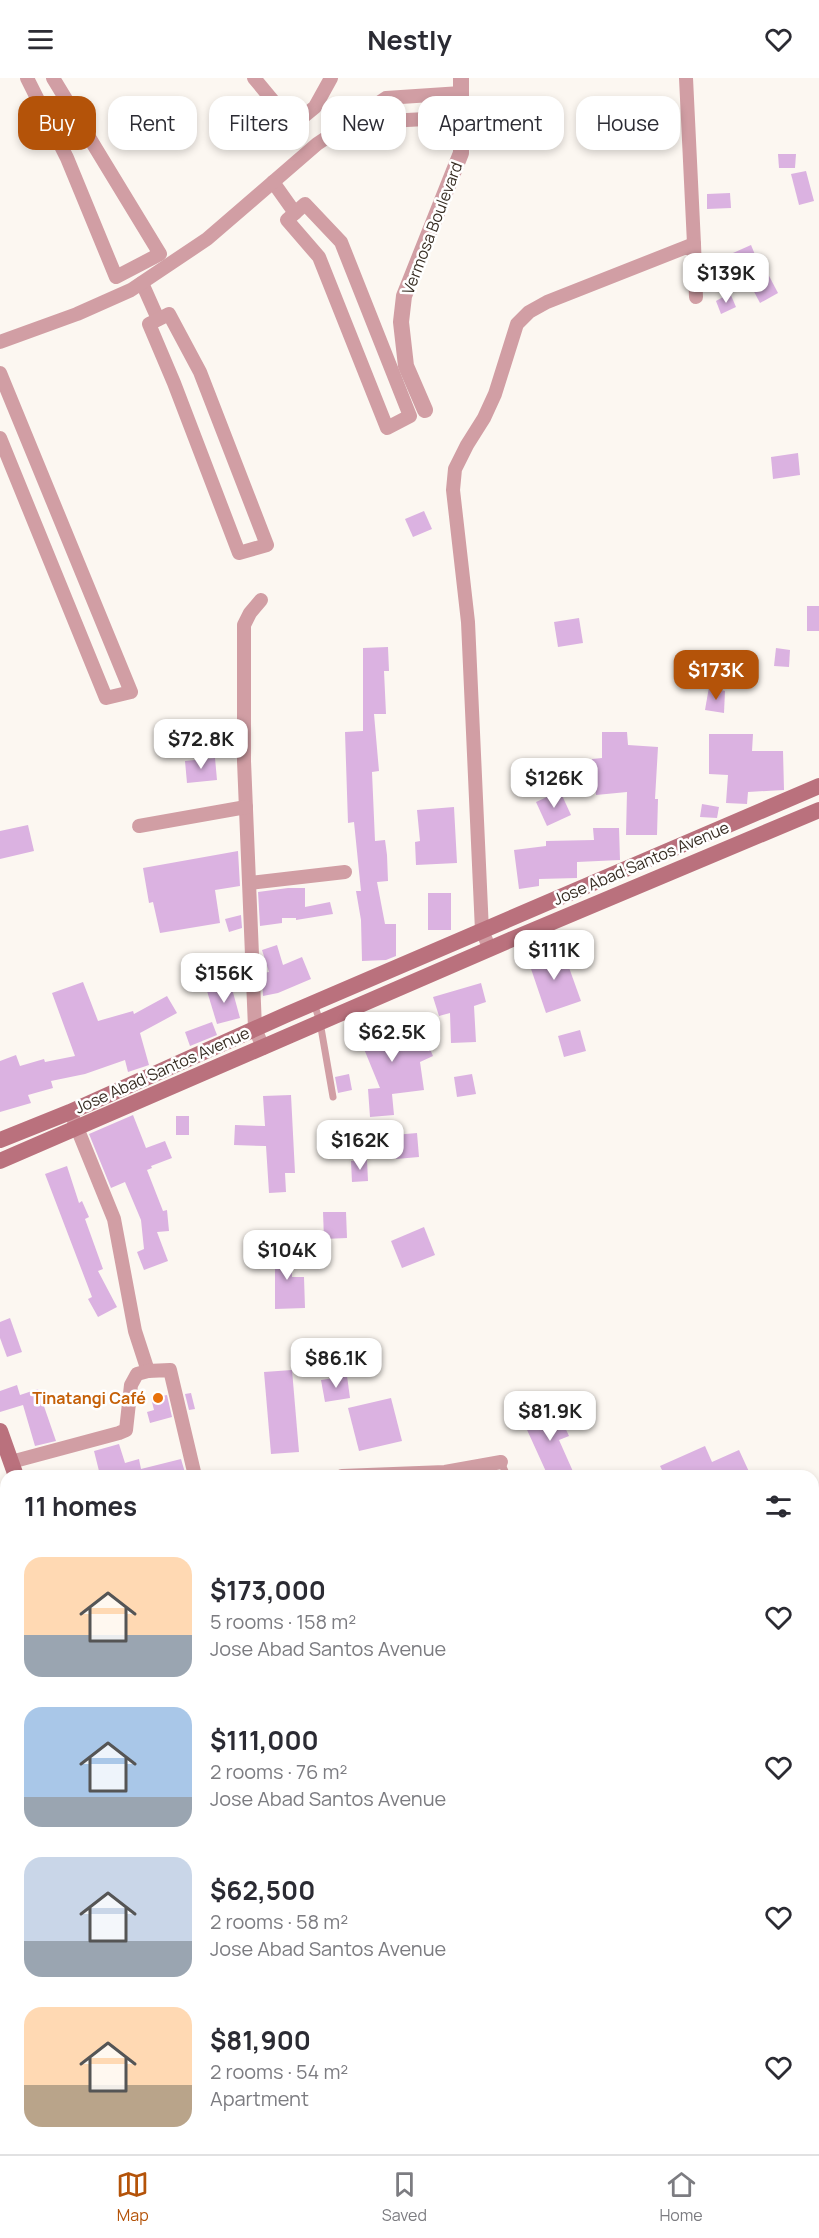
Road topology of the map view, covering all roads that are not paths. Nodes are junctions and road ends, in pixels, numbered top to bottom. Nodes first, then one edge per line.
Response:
1 (27, 78) edge
2 (53, 78) edge
3 (254, 78) edge
4 (331, 78) edge
5 (686, 78) edge
6 (461, 85) edge
7 (398, 96) edge
8 (321, 141) edge
9 (461, 150) edge
10 (273, 183) junction
11 (295, 213) junction
12 (694, 244) junction
13 (142, 282) junction
14 (696, 297) dead end
15 (158, 319) junction
16 (0, 342) edge
17 (0, 373) edge
18 (425, 410) dead end
19 (0, 438) edge
20 (261, 600) dead end
21 (819, 786) edge
22 (246, 807) junction
23 (819, 810) edge
24 (139, 826) dead end
25 (345, 872) dead end
26 (250, 883) junction
27 (482, 932) junction
28 (490, 949) junction
29 (314, 1003) junction
30 (320, 1022) junction
31 (255, 1028) junction
32 (263, 1048) junction
33 (333, 1096) dead end
34 (70, 1112) junction
35 (77, 1129) junction
36 (0, 1140) edge
37 (0, 1161) edge
38 (148, 1371) junction
39 (0, 1431) edge
40 (501, 1462) joint
41 (14, 1469) edge
42 (194, 1470) edge
43 (456, 1470) edge
44 (504, 1470) edge

1 - 2 street
3 - 4 street
5 - 12 street
6 - 7 street
8 - 10 street
9 - 18 street, Vermosa Boulevard
10 - 11 street
10 - 13 street
11 - 11 street
12 - 14 street
12 - 27 street
13 - 15 street
13 - 16 street
15 - 15 street
17 - 19 street
20 - 22 street
21 - 27 main road, Jose Abad Santos Avenue
22 - 24 street
22 - 26 street
23 - 28 main road, Jose Abad Santos Avenue
25 - 26 street
26 - 31 street
27 - 28 street
27 - 29 main road, Jose Abad Santos Avenue
28 - 30 main road, Jose Abad Santos Avenue
29 - 30 lane
29 - 31 main road, Jose Abad Santos Avenue
30 - 32 main road, Jose Abad Santos Avenue
30 - 33 lane
31 - 32 street
31 - 34 main road, Jose Abad Santos Avenue
32 - 35 main road, Jose Abad Santos Avenue
34 - 35 street
34 - 36 main road, Jose Abad Santos Avenue
35 - 37 main road, Jose Abad Santos Avenue
35 - 38 street
38 - 41 street
38 - 42 street
39 - 41 main road
40 - 43 street
40 - 44 lane

